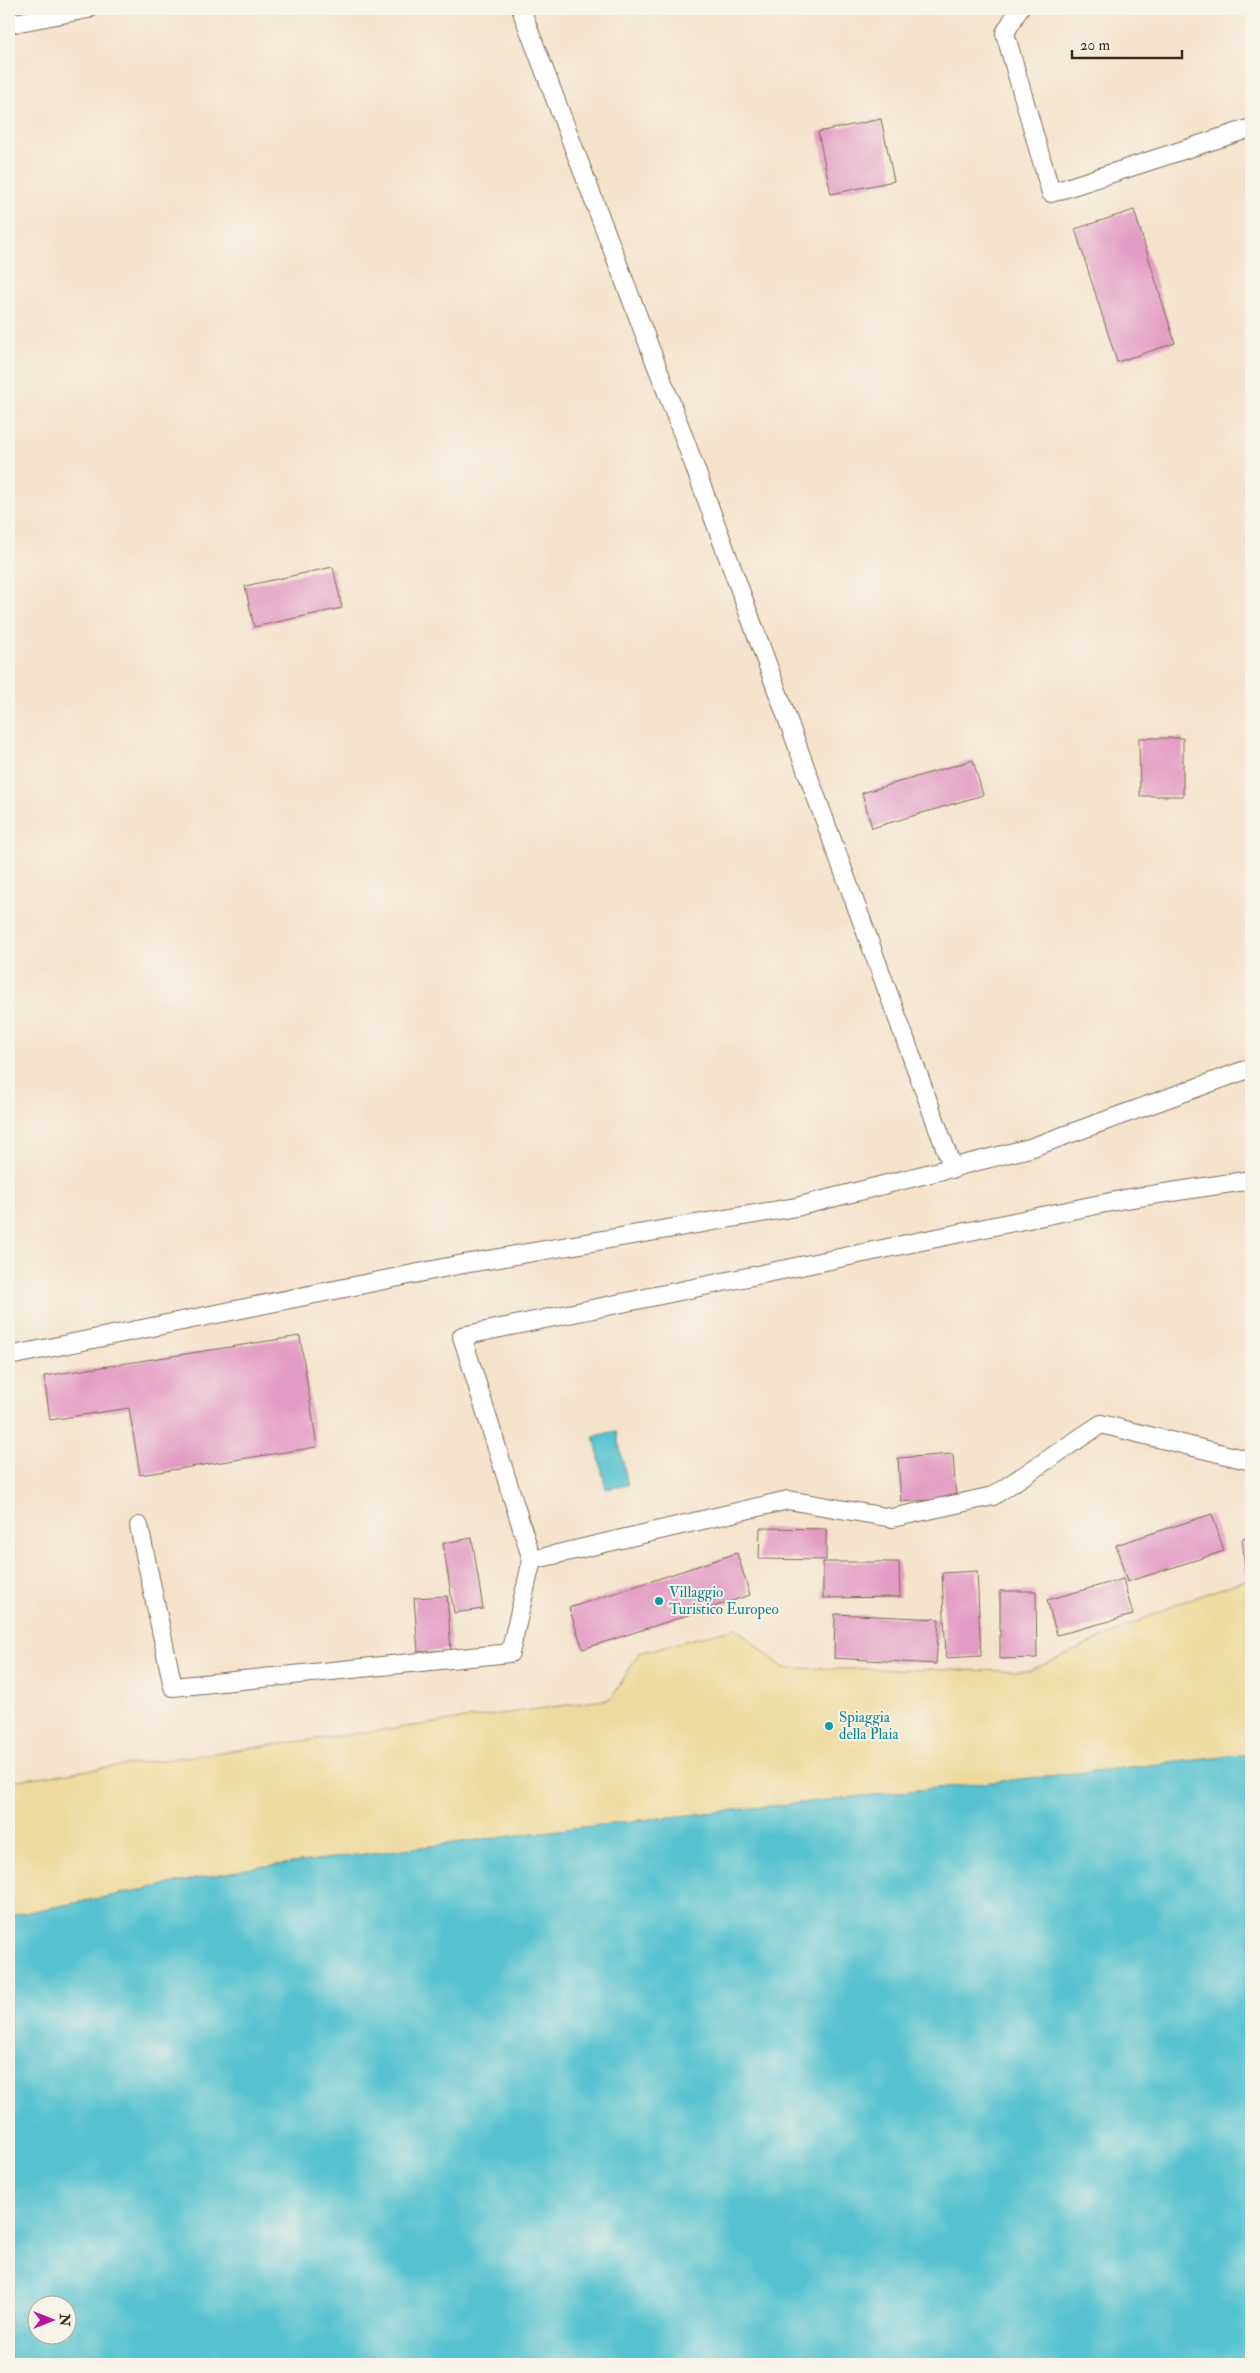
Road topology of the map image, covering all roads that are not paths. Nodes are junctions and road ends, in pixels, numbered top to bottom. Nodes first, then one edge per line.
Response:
1 (88, 9) edge
2 (522, 9) edge
3 (1020, 9) edge
4 (9, 24) edge
5 (1251, 128) edge
6 (1251, 1068) edge
7 (953, 1169) junction
8 (1251, 1180) edge
9 (9, 1356) edge
10 (1251, 1461) edge
11 (138, 1526) dead end
12 (532, 1560) junction

1 - 4 lane
2 - 7 lane
3 - 5 lane
6 - 7 lane
7 - 9 lane
8 - 12 lane
10 - 12 lane
11 - 12 lane

